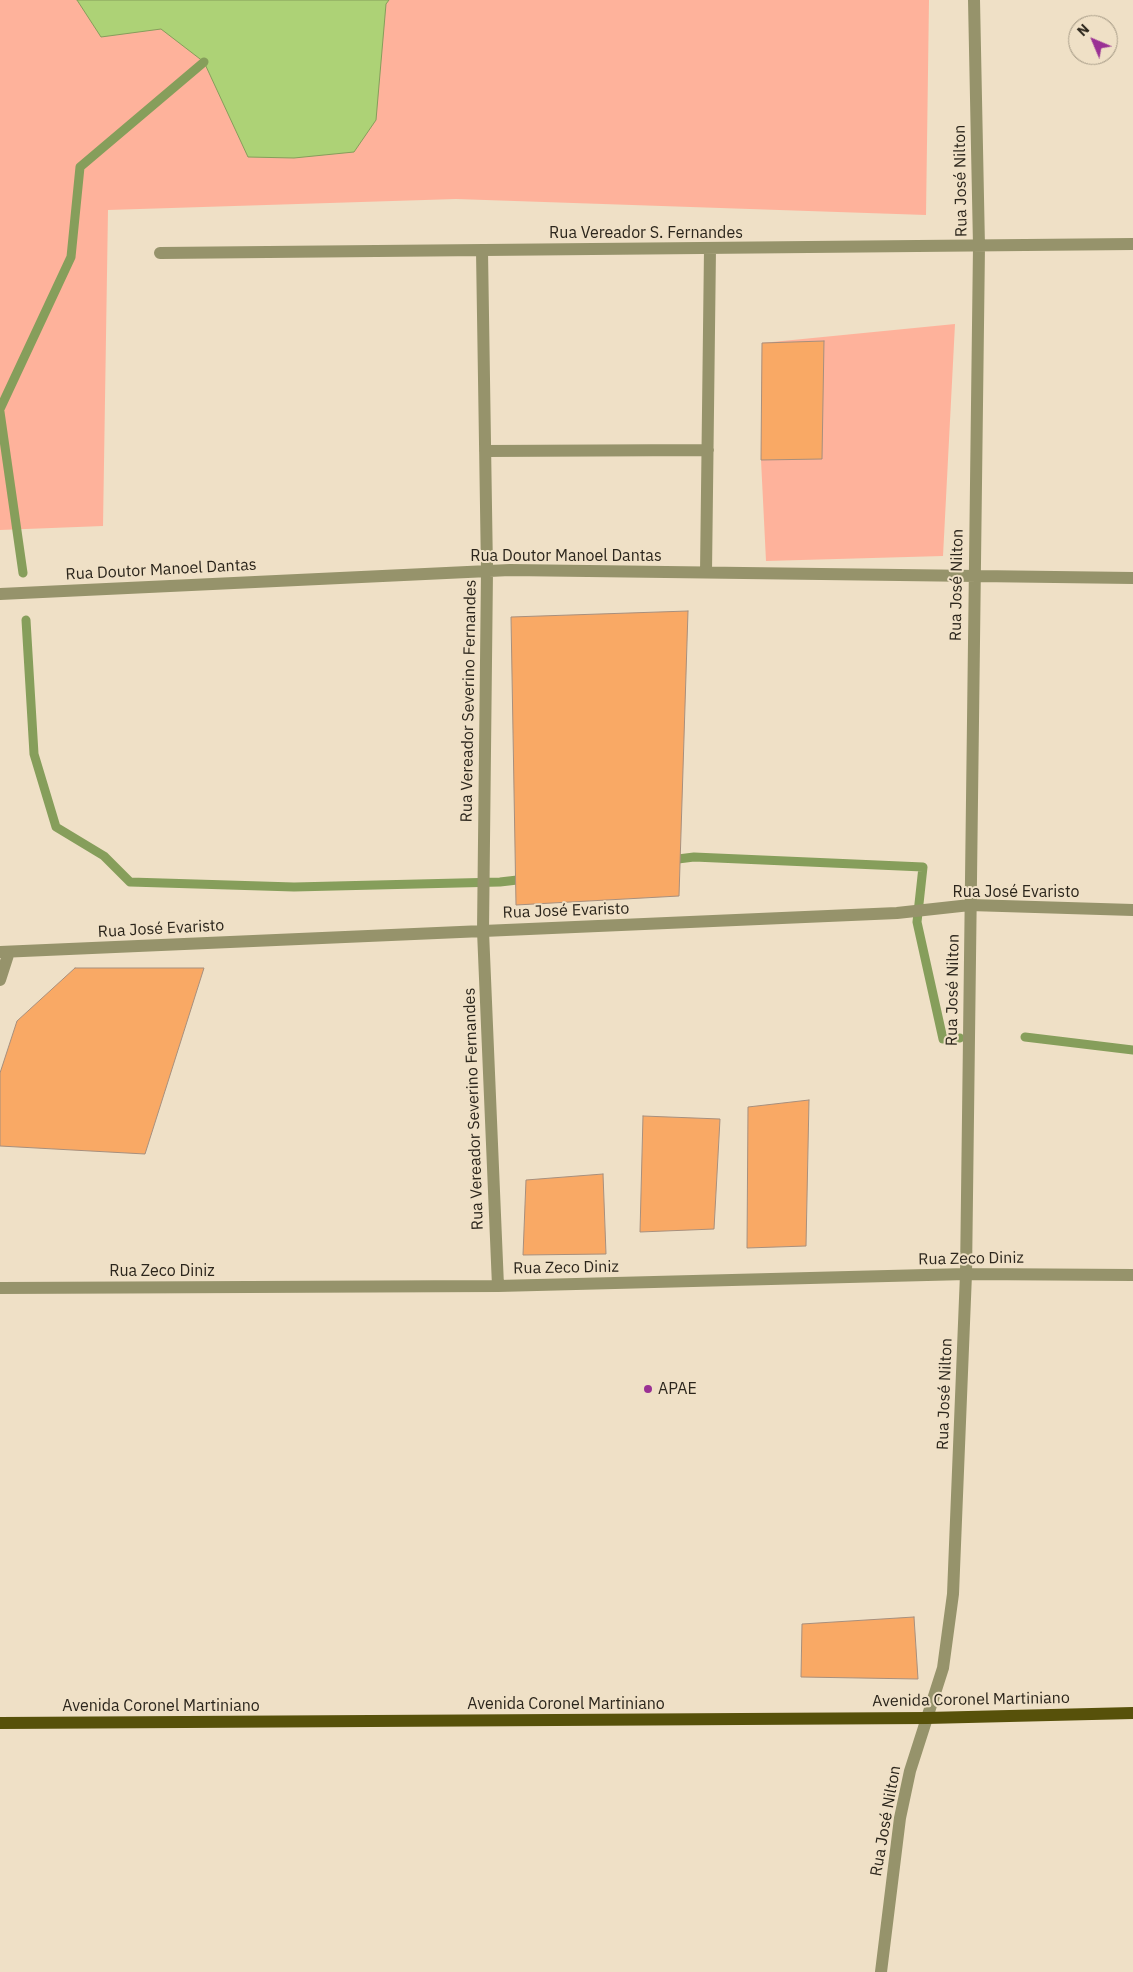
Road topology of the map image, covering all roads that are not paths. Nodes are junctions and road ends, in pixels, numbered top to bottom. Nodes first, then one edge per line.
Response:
1 (974, 0) edge
2 (1133, 244) edge
3 (979, 246) junction
4 (710, 249) junction
5 (482, 251) junction
6 (160, 253) dead end
7 (708, 450) junction
8 (485, 451) junction
9 (487, 571) junction
10 (706, 572) junction
11 (974, 577) junction
12 (1133, 578) edge
13 (0, 594) edge
14 (970, 905) junction
15 (1133, 910) edge
16 (484, 931) junction
17 (4, 952) edge
18 (0, 980) edge
19 (966, 1274) junction
20 (1133, 1274) edge
21 (498, 1286) junction
22 (0, 1288) edge
23 (1133, 1713) edge
24 (927, 1718) junction
25 (0, 1723) edge
26 (881, 1972) edge

1 - 3 street, Rua José Nilton
2 - 3 street, Rua Vereador S. Fernandes
3 - 4 street, Rua Vereador S. Fernandes
3 - 11 street, Rua José Nilton
4 - 5 street, Rua Vereador S. Fernandes
4 - 7 street
5 - 6 street, Rua Vereador S. Fernandes
5 - 8 street, Rua Vereador Severino Fernandes
7 - 8 street
7 - 10 street
8 - 9 street, Rua Vereador Severino Fernandes
9 - 10 street, Rua Doutor Manoel Dantas
9 - 13 street, Rua Doutor Manoel Dantas
9 - 16 street, Rua Vereador Severino Fernandes
10 - 11 street, Rua Doutor Manoel Dantas
11 - 12 street, Rua Doutor Manoel Dantas
11 - 14 street, Rua José Nilton
14 - 15 street, Rua José Evaristo
14 - 16 street, Rua José Evaristo
14 - 19 street, Rua José Nilton
16 - 17 street, Rua José Evaristo
16 - 21 street, Rua Vereador Severino Fernandes
17 - 18 street
19 - 20 street, Rua Zeco Diniz
19 - 21 street, Rua Zeco Diniz
19 - 24 street, Rua José Nilton
21 - 22 street, Rua Zeco Diniz
23 - 24 main road, Avenida Coronel Martiniano
24 - 25 main road, Avenida Coronel Martiniano
24 - 26 street, Rua José Nilton

